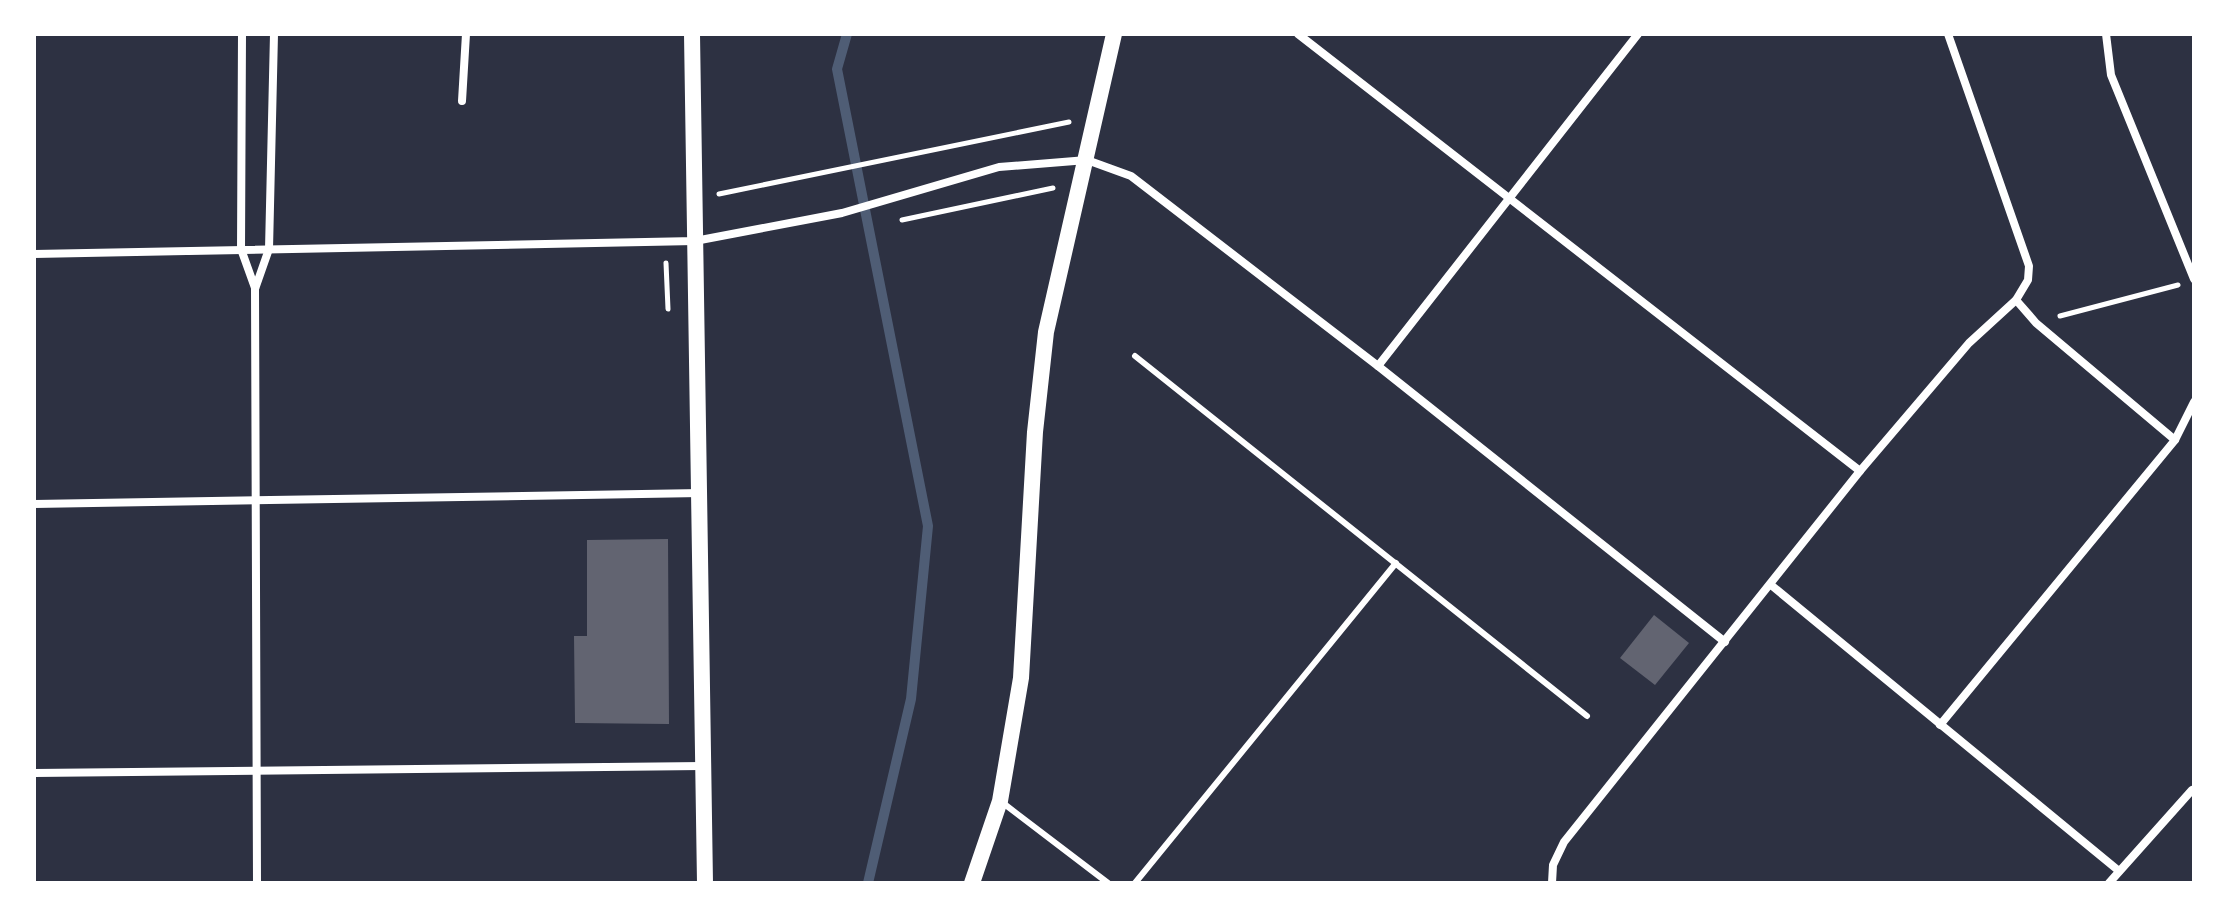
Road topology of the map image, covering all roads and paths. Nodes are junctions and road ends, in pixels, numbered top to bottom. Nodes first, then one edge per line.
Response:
1 (242, 34) edge
2 (274, 34) edge
3 (466, 34) edge
4 (692, 34) edge
5 (1114, 34) edge
6 (1298, 34) edge
7 (1638, 34) edge
8 (1948, 34) edge
9 (2106, 34) edge
10 (462, 101) dead end
11 (1073, 107) dead end
12 (1087, 160) junction
13 (718, 180) dead end
14 (1054, 188) dead end
15 (1008, 197) dead end
16 (1508, 198) junction
17 (695, 241) junction
18 (241, 249) junction
19 (269, 249) junction
20 (34, 254) edge
21 (2194, 279) edge
22 (2180, 284) dead end
23 (255, 289) junction
24 (2016, 300) junction
25 (2036, 323) junction
26 (1135, 356) dead end
27 (1378, 366) junction
28 (2194, 402) edge
29 (2175, 440) junction
30 (1860, 471) junction
31 (701, 493) junction
32 (254, 499) junction
33 (34, 504) edge
34 (1396, 563) junction
35 (1771, 585) junction
36 (1725, 642) junction
37 (1587, 716) dead end
38 (1940, 725) junction
39 (704, 766) junction
40 (256, 770) junction
41 (34, 773) edge
42 (2192, 790) dead end
43 (1000, 801) junction
44 (2119, 871) junction
45 (257, 883) edge
46 (705, 883) edge
47 (972, 883) edge
48 (1108, 883) edge
49 (1135, 883) edge
50 (1552, 883) edge
51 (2109, 883) edge

1 - 18 street
2 - 19 street
3 - 10 street
4 - 17 main road
5 - 12 main road
6 - 16 street
7 - 16 street
8 - 24 street
9 - 21 street
11 - 13 path
12 - 17 street
12 - 27 street
12 - 43 main road
14 - 15 path
16 - 27 street
16 - 30 street
17 - 19 street
17 - 31 main road
18 - 19 street
18 - 20 street
18 - 23 street
19 - 23 street
22 - 25 path
23 - 32 street
24 - 25 street
24 - 30 street
25 - 29 street
26 - 34 lane
27 - 36 street
28 - 29 street
29 - 38 street
30 - 35 street
31 - 32 street
31 - 39 main road
32 - 33 street
32 - 40 street
34 - 37 lane
34 - 49 lane
35 - 36 street
35 - 38 street
36 - 50 street
38 - 44 street
39 - 40 street
39 - 46 main road
40 - 41 street
40 - 45 street
42 - 44 street
43 - 47 main road
43 - 48 lane
44 - 51 street

